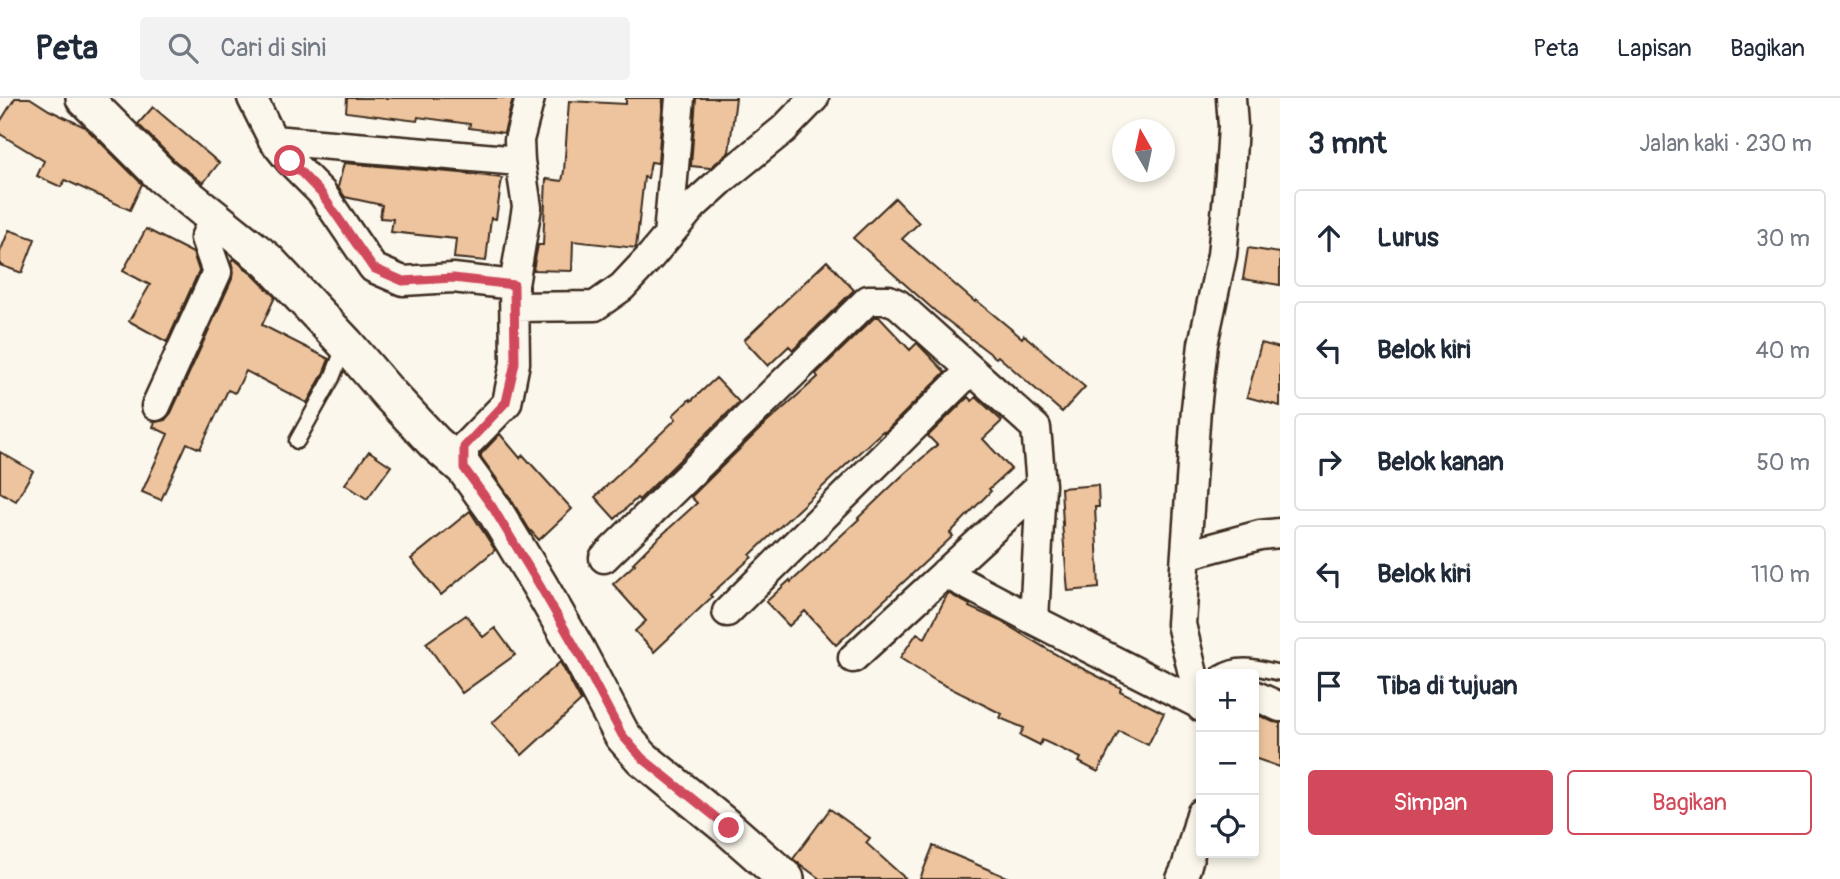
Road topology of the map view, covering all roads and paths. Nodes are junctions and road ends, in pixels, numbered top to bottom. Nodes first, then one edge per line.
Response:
1 (85, 98) edge
2 (252, 98) edge
3 (530, 98) edge
4 (680, 98) edge
5 (814, 98) edge
6 (1231, 98) edge
7 (273, 140) junction
8 (520, 161) junction
9 (214, 218) junction
10 (668, 236) junction
11 (515, 296) junction
12 (346, 344) junction
13 (971, 370) junction
14 (156, 406) dead end
15 (297, 441) dead end
16 (464, 468) junction
17 (1041, 485) junction
18 (1280, 533) edge
19 (1186, 555) junction
20 (604, 558) dead end
21 (945, 573) junction
22 (727, 612) dead end
23 (1034, 620) junction
24 (853, 658) dead end
25 (1204, 669) edge
26 (1223, 669) edge
27 (1280, 673) edge
28 (1259, 697) edge
29 (1196, 703) edge
30 (1280, 707) edge
31 (1196, 832) edge
32 (786, 879) edge
33 (1181, 879) edge

1 - 9 street
2 - 7 street
3 - 8 street
4 - 10 street
5 - 10 street
6 - 19 street
7 - 8 street
7 - 11 street
8 - 11 street
9 - 12 street
9 - 14 street
10 - 11 street
11 - 16 street
12 - 15 lane
12 - 16 street
13 - 17 street
13 - 20 street
13 - 22 street
16 - 32 street
17 - 21 street
17 - 23 street
18 - 19 street
19 - 25 street
21 - 23 street
21 - 24 street
23 - 29 street
26 - 27 lane
28 - 30 street
31 - 33 street

